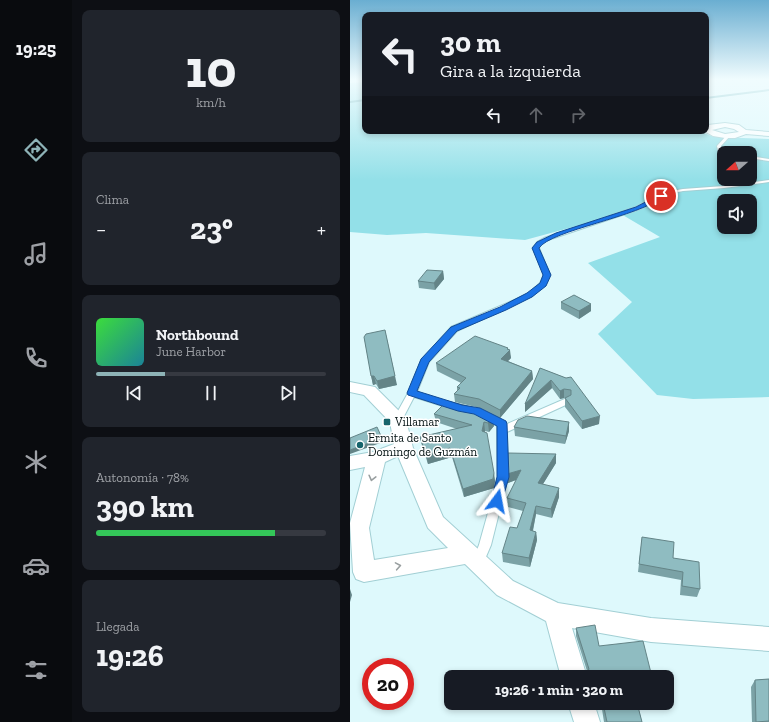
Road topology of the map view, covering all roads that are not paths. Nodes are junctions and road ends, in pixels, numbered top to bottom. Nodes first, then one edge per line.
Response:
1 (709, 128) edge
2 (709, 130) edge
3 (743, 132) junction
4 (766, 134) edge
5 (728, 136) junction
6 (718, 146) edge
7 (757, 158) edge
8 (769, 160) edge
9 (769, 181) edge
10 (350, 387) edge
11 (412, 393) junction
12 (567, 401) edge
13 (461, 409) edge
14 (476, 411) edge
15 (398, 420) junction
16 (502, 430) junction
17 (404, 448) junction
18 (377, 458) junction
19 (350, 463) edge
20 (355, 534) edge
21 (473, 558) junction
22 (357, 573) edge
23 (556, 614) junction
24 (769, 639) edge
25 (572, 670) edge
26 (583, 710) edge
27 (587, 722) edge

1 - 3 street
2 - 5 street
3 - 4 street
3 - 5 street
5 - 6 lane
7 - 8 lane
9 - 11 lane
10 - 15 street
11 - 13 lane
11 - 15 lane
12 - 16 lane
14 - 16 lane
15 - 17 street
16 - 21 lane
17 - 18 street
17 - 21 street
18 - 19 street
18 -> 20 street
20 - 22 street
22 -> 21 street
21 - 23 street
23 - 24 street
23 - 25 street
26 - 27 street

